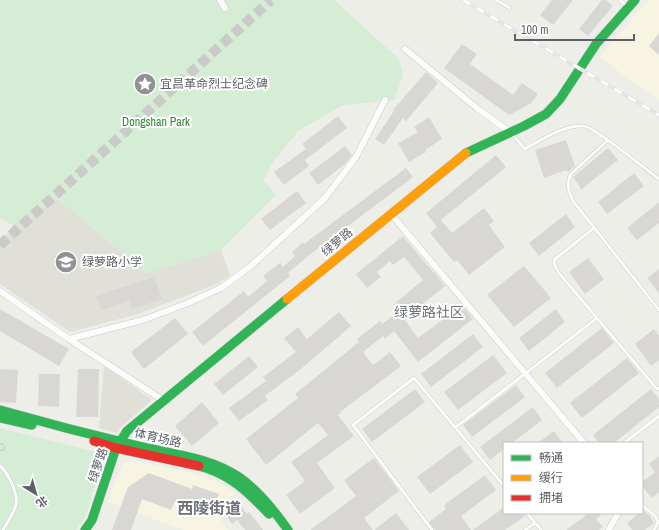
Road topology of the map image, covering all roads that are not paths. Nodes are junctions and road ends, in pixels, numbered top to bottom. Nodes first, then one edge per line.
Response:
1 (220, 0) edge
2 (496, 0) edge
3 (620, 0) edge
4 (632, 3) edge
5 (225, 8) dead end
6 (510, 8) dead end
7 (405, 50) dead end
8 (385, 100) dead end
9 (510, 132) junction
10 (608, 140) junction
11 (659, 179) edge
12 (390, 214) junction
13 (594, 228) junction
14 (0, 291) edge
15 (659, 310) edge
16 (597, 318) junction
17 (69, 339) junction
18 (526, 374) junction
19 (658, 390) edge
20 (164, 401) junction
21 (0, 410) edge
22 (659, 416) edge
23 (0, 418) edge
24 (456, 427) junction
25 (583, 442) edge
26 (625, 442) edge
27 (118, 445) junction
28 (0, 466) edge
29 (503, 485) edge
30 (643, 506) edge
31 (528, 514) edge
32 (617, 514) edge
33 (535, 523) junction
34 (3, 530) edge
35 (85, 530) edge
36 (281, 530) edge
37 (288, 530) edge
38 (432, 530) edge
39 (526, 530) edge
40 (541, 530) edge
41 (609, 530) edge
42 (654, 530) edge

1 - 5 street
2 - 6 lane
3 - 4 lane
4 - 9 street, 绿萝路
7 - 9 street
8 - 17 street
9 - 10 lane
9 - 12 street, 绿萝路
10 - 11 lane
10 - 13 lane
12 - 18 street
12 - 20 street, 绿萝路
13 - 15 lane
13 - 16 lane
14 - 17 street
16 - 18 lane
16 - 19 lane
17 - 20 street
18 - 24 lane
18 - 25 street
20 - 27 street, 绿萝路
21 - 27 street, 体育场路
22 - 26 lane
23 - 27 street, 体育场路
24 - 29 lane
24 - 38 lane
27 - 35 street, 绿萝路
27 - 36 street, 体育场路
27 - 37 street, 体育场路
28 - 34 lane
30 - 42 lane
31 - 33 lane
32 - 41 street
33 - 39 lane
33 - 40 lane

